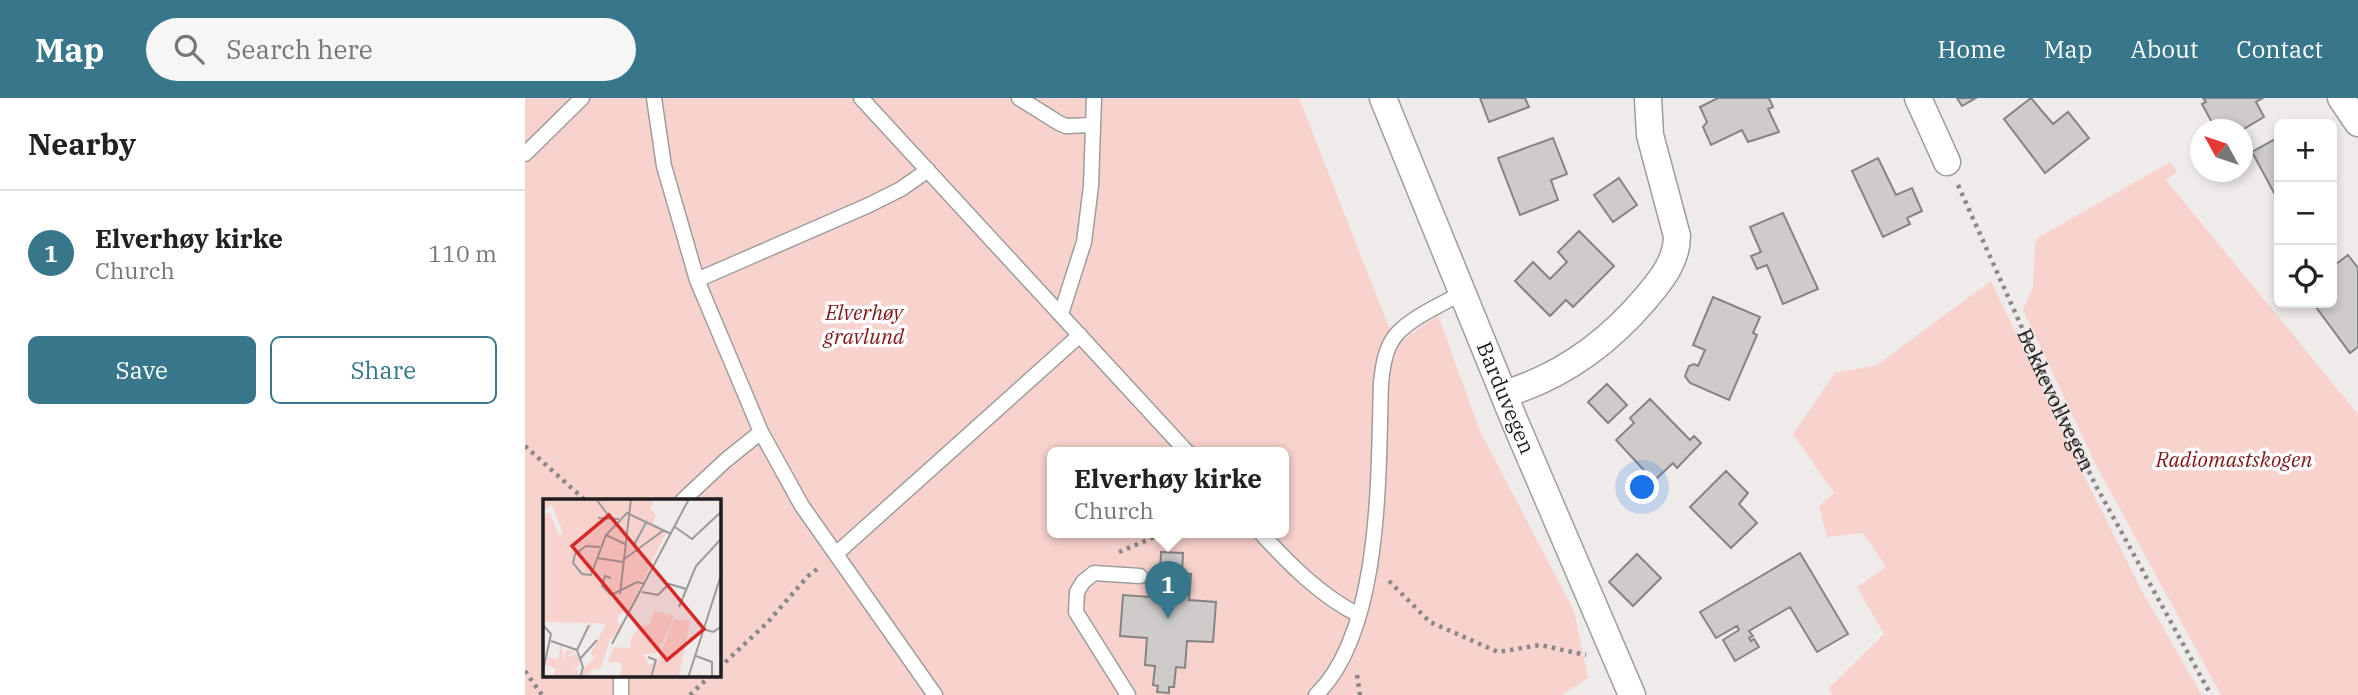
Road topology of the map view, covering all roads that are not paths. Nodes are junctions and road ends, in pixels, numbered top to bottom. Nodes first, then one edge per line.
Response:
1 (654, 98) edge
2 (861, 98) edge
3 (1020, 98) edge
4 (1094, 98) edge
5 (1383, 98) edge
6 (1648, 98) edge
7 (1918, 98) edge
8 (575, 99) edge
9 (1092, 125) junction
10 (525, 154) edge
11 (1947, 162) road end
12 (928, 170) junction
13 (697, 280) junction
14 (1462, 293) junction
15 (1061, 314) junction
16 (1080, 335) junction
17 (1504, 394) junction
18 (761, 432) junction
19 (1183, 447) edge
20 (684, 499) edge
21 (1266, 538) edge
22 (837, 553) junction
23 (1140, 576) dead end
24 (1359, 615) junction
25 (935, 695) edge
26 (1128, 695) edge
27 (1316, 695) edge
28 (1632, 695) edge

1 - 13 lane
2 - 12 lane
3 - 9 lane
4 - 9 lane
5 - 14 street, Barduvegen
6 - 17 street
7 - 11 street
8 - 10 lane
9 - 15 lane
12 - 13 lane
12 - 15 lane
13 - 18 lane
14 - 17 street, Barduvegen
14 - 24 lane
15 - 16 lane
16 - 19 lane
16 - 22 lane
17 - 28 street, Barduvegen
18 - 20 lane
18 - 22 lane
21 - 24 lane
22 - 25 lane
23 - 26 lane
24 - 27 lane

